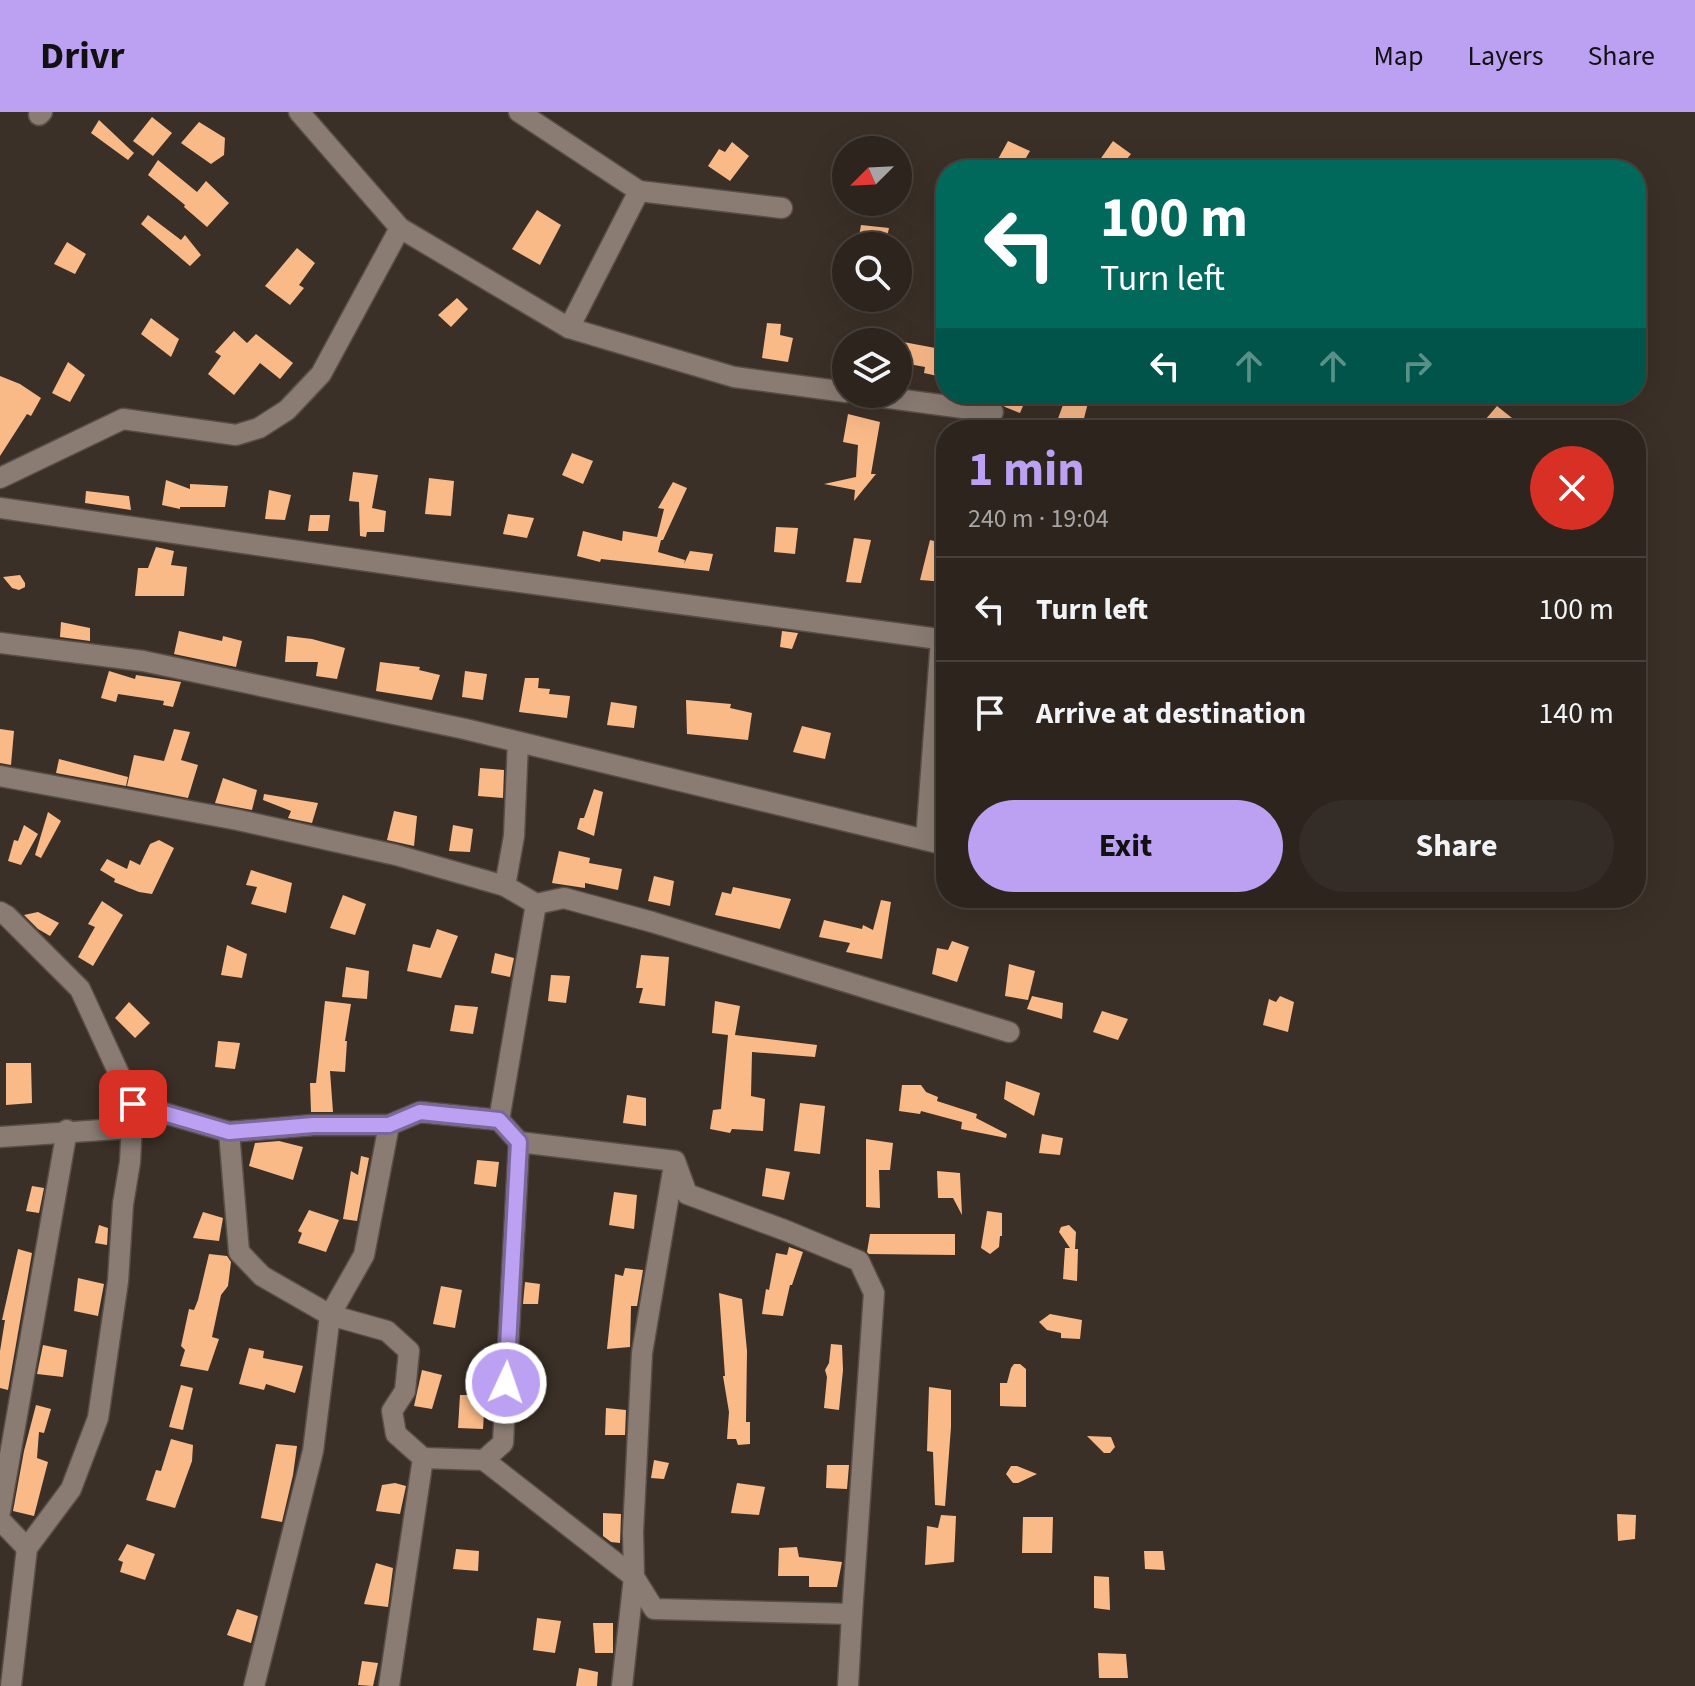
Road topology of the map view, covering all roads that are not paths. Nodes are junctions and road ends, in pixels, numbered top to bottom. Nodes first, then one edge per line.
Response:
1 (299, 112) edge
2 (519, 112) edge
3 (639, 191) junction
4 (782, 208) dead end
5 (400, 228) junction
6 (569, 328) junction
7 (832, 390) edge
8 (912, 401) edge
9 (993, 412) dead end
10 (0, 478) edge
11 (0, 508) edge
12 (936, 639) edge
13 (0, 643) edge
14 (518, 742) junction
15 (0, 776) edge
16 (936, 843) edge
17 (505, 886) junction
18 (536, 904) junction
19 (0, 912) edge
20 (1009, 1032) dead end
21 (133, 1104) junction
22 (499, 1120) junction
23 (389, 1125) junction
24 (132, 1128) junction
25 (67, 1130) junction
26 (229, 1132) junction
27 (0, 1137) edge
28 (519, 1142) junction
29 (675, 1161) junction
30 (330, 1315) junction
31 (423, 1458) junction
32 (484, 1460) junction
33 (0, 1512) edge
34 (0, 1520) edge
35 (27, 1548) junction
36 (634, 1577) junction
37 (852, 1614) junction
38 (11, 1686) edge
39 (254, 1686) edge
40 (389, 1686) edge
41 (622, 1686) edge
42 (848, 1686) edge

1 - 5 street
2 - 3 street
3 - 4 street
3 - 6 street
5 - 6 street
5 - 10 street
6 - 7 street
8 - 9 street
11 - 12 street
13 - 14 street
14 - 16 street
14 - 17 street
15 - 17 street
17 - 18 street
18 - 20 street
18 - 22 street
19 - 21 street
21 - 24 street
21 - 26 street
22 - 23 street
22 - 28 street
23 - 26 street
23 - 30 street
24 - 25 street
24 - 35 street
25 - 27 street
25 - 33 street
26 - 30 street
28 - 29 street
28 - 32 street
29 - 36 street
29 - 37 street
30 - 31 street
30 - 39 street
31 - 32 street
31 - 40 street
32 - 36 street
34 - 35 street
35 - 38 street
36 - 37 street
36 - 41 street
37 - 42 street

